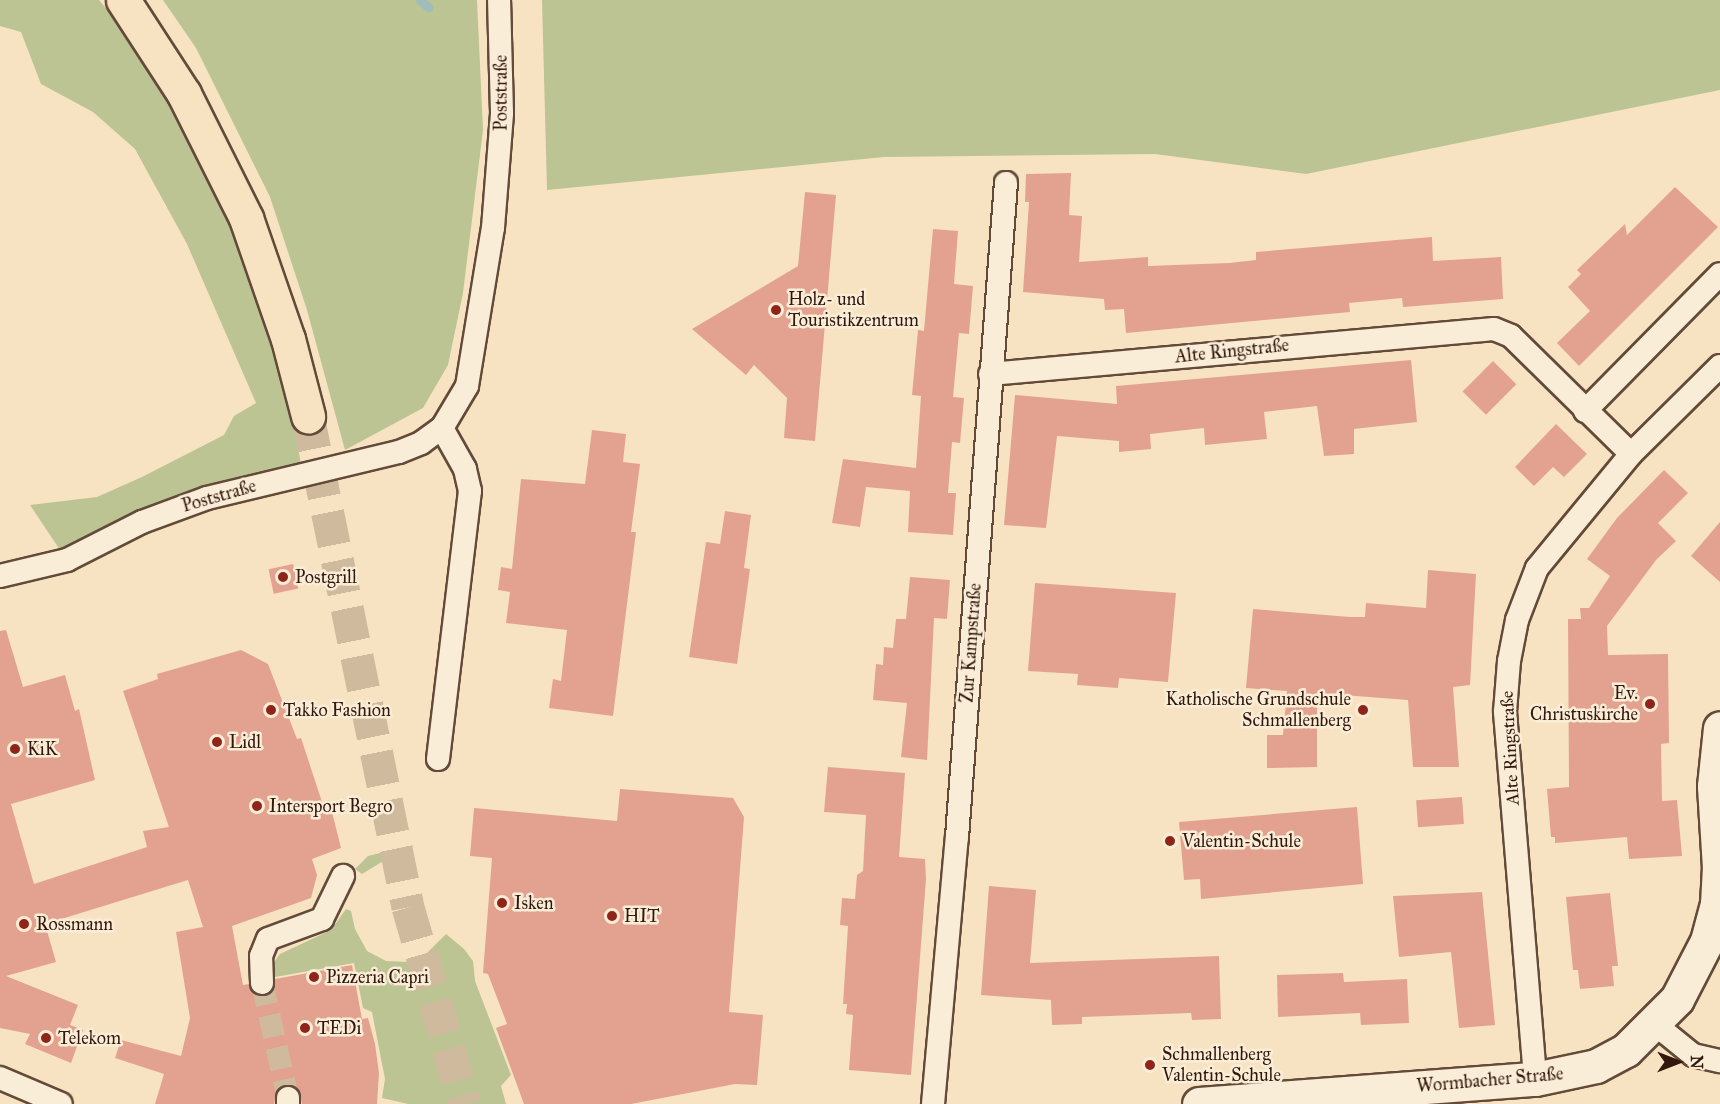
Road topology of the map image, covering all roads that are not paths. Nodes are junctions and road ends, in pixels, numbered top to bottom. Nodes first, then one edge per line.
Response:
1 (123, 0) edge
2 (499, 0) edge
3 (1006, 183) dead end
4 (1720, 274) edge
5 (1720, 366) edge
6 (990, 374) junction
7 (1585, 411) junction
8 (308, 416) tunnel mouth
9 (442, 428) junction
10 (1631, 454) junction
11 (0, 576) edge
12 (1720, 728) edge
13 (438, 759) dead end
14 (343, 876) dead end
15 (262, 983) tunnel mouth
16 (1656, 1025) junction
17 (1720, 1061) edge
18 (0, 1078) edge
19 (1535, 1079) junction
20 (61, 1104) edge
21 (933, 1104) edge
22 (1199, 1104) edge

1 - 8 main road
2 - 9 street, Poststraße
3 - 6 street, Zur Kampstraße
4 - 7 street
5 - 10 street, Alte Ringstraße
6 - 7 street, Alte Ringstraße
6 - 21 street, Zur Kampstraße
7 - 10 street, Alte Ringstraße
9 - 11 street, Poststraße
9 - 13 street
10 - 19 street, Alte Ringstraße
12 - 16 main road, Wormbacher Straße
14 - 15 street
16 - 17 street
16 - 19 main road, Wormbacher Straße
18 - 20 street
19 - 22 main road, Wormbacher Straße

